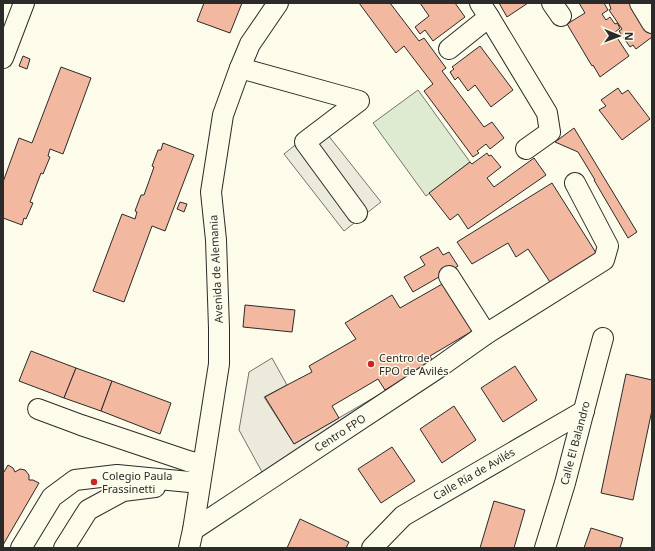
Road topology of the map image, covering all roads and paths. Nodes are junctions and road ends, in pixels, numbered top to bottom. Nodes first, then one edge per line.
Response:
1 (24, 3) edge
2 (278, 3) edge
3 (640, 3) edge
4 (484, 10) edge
5 (652, 23) edge
6 (449, 49) dead end
7 (3, 58) edge
8 (240, 68) junction
9 (526, 149) dead end
10 (575, 183) dead end
11 (358, 213) dead end
12 (449, 276) dead end
13 (486, 334) junction
14 (603, 338) dead end
15 (38, 408) dead end
16 (584, 411) junction
17 (202, 474) junction
18 (191, 539) edge
19 (22, 548) edge
20 (64, 548) edge
21 (372, 548) edge
22 (545, 548) edge

1 - 7 street
2 - 8 street, Avenida de Alemania
3 - 5 street
4 - 6 street
4 - 9 street
8 - 11 street
8 - 17 street, Avenida de Alemania
10 - 13 street, Centro FPO
12 - 13 street
13 - 18 street, Centro FPO
14 - 16 street, Calle El Balandro
15 - 17 street
16 - 21 street, Calle Ría de Avilés
16 - 22 street, Calle El Balandro
17 - 18 street, Avenida de Alemania
17 - 19 street
17 - 20 street

